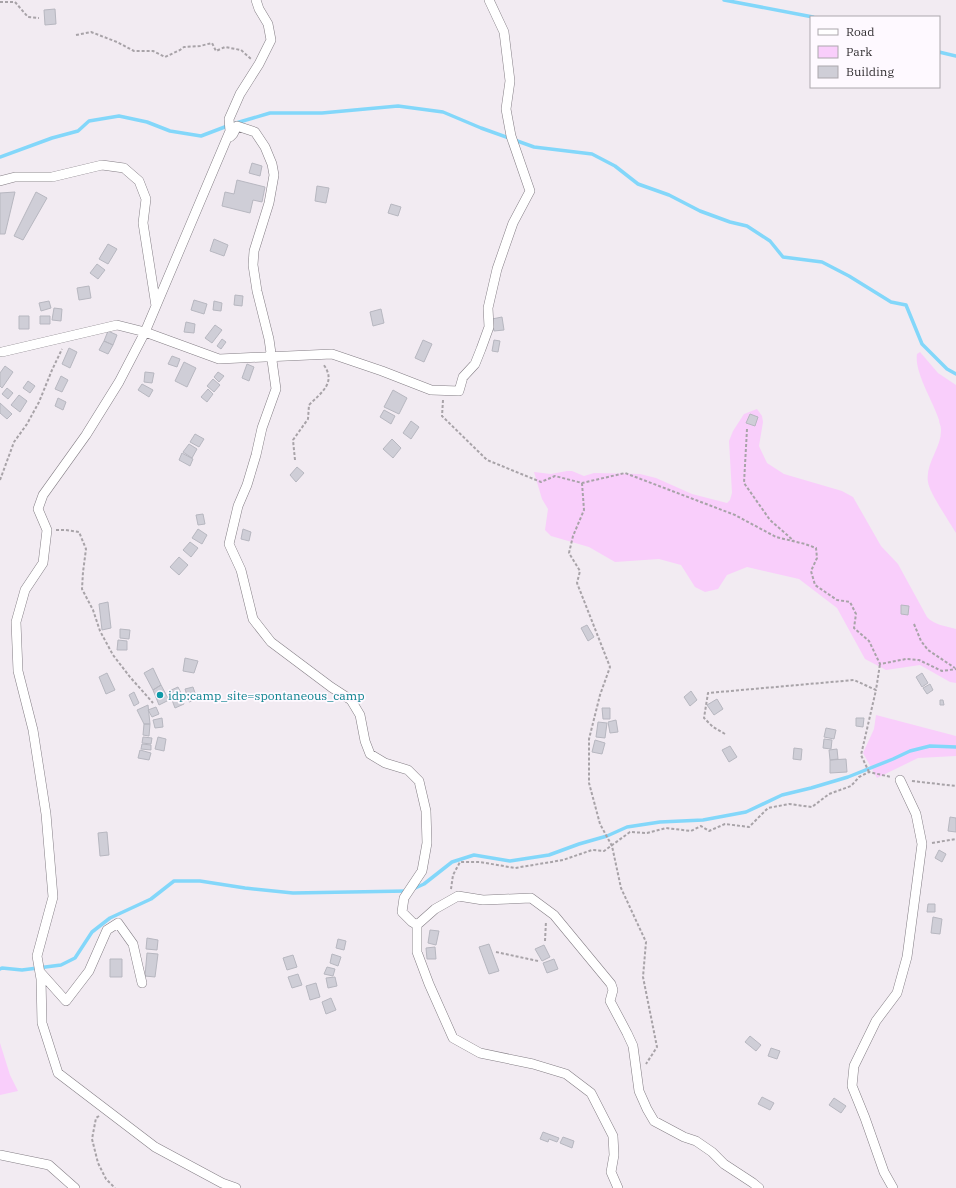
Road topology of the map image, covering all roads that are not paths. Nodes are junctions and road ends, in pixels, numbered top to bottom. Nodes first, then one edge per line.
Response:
1 (256, 0) edge
2 (489, 0) edge
3 (226, 141) junction
4 (0, 181) edge
5 (156, 307) junction
6 (145, 332) junction
7 (0, 352) edge
8 (271, 356) junction
9 (900, 780) road end
10 (417, 925) junction
11 (40, 973) junction
12 (142, 983) dead end
13 (0, 1155) edge
14 (75, 1188) edge
15 (236, 1188) edge
16 (618, 1188) edge
17 (758, 1188) edge
18 (893, 1188) edge

1 - 3 street
2 - 8 street
3 - 5 street
3 - 8 street
4 - 5 street
5 - 6 street
6 - 7 street
6 - 8 street
6 - 11 street
8 - 10 street
9 - 18 street
10 - 16 street
10 - 17 street
11 - 12 street
11 - 15 street
13 - 14 street

